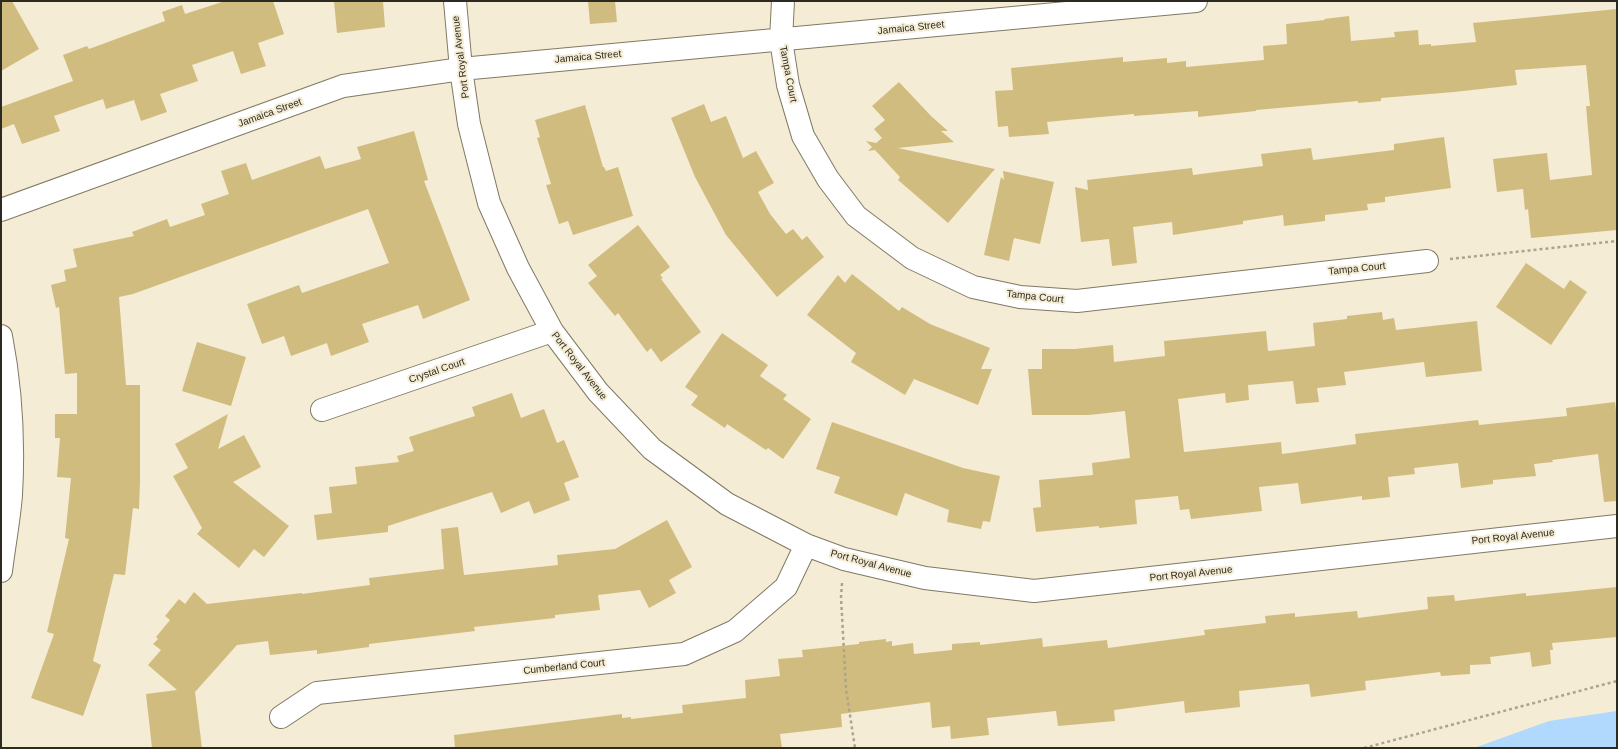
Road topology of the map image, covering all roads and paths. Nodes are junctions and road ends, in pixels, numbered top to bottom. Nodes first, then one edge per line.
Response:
1 (454, 1) edge
2 (783, 1) edge
3 (1196, 1) edge
4 (781, 40) junction
5 (461, 69) junction
6 (1, 210) edge
7 (1617, 242) edge
8 (1427, 261) joint
9 (552, 330) junction
10 (1, 336) edge
11 (322, 410) dead end
12 (1617, 526) edge
13 (806, 545) junction
14 (844, 559) junction
15 (1, 571) edge
16 (1617, 681) edge
17 (281, 717) dead end
18 (855, 748) edge
19 (1364, 748) edge

1 - 5 street, Port Royal Avenue
2 - 4 street, Tampa Court
3 - 4 street, Jamaica Street
4 - 5 street, Jamaica Street
4 - 8 street, Tampa Court
5 - 6 street, Jamaica Street
5 - 9 street, Port Royal Avenue
7 - 8 path
9 - 11 street, Crystal Court
9 - 13 street, Port Royal Avenue
10 - 15 street
12 - 14 street, Port Royal Avenue
13 - 14 street, Port Royal Avenue
13 - 17 street, Cumberland Court
14 - 18 path
16 - 19 path

